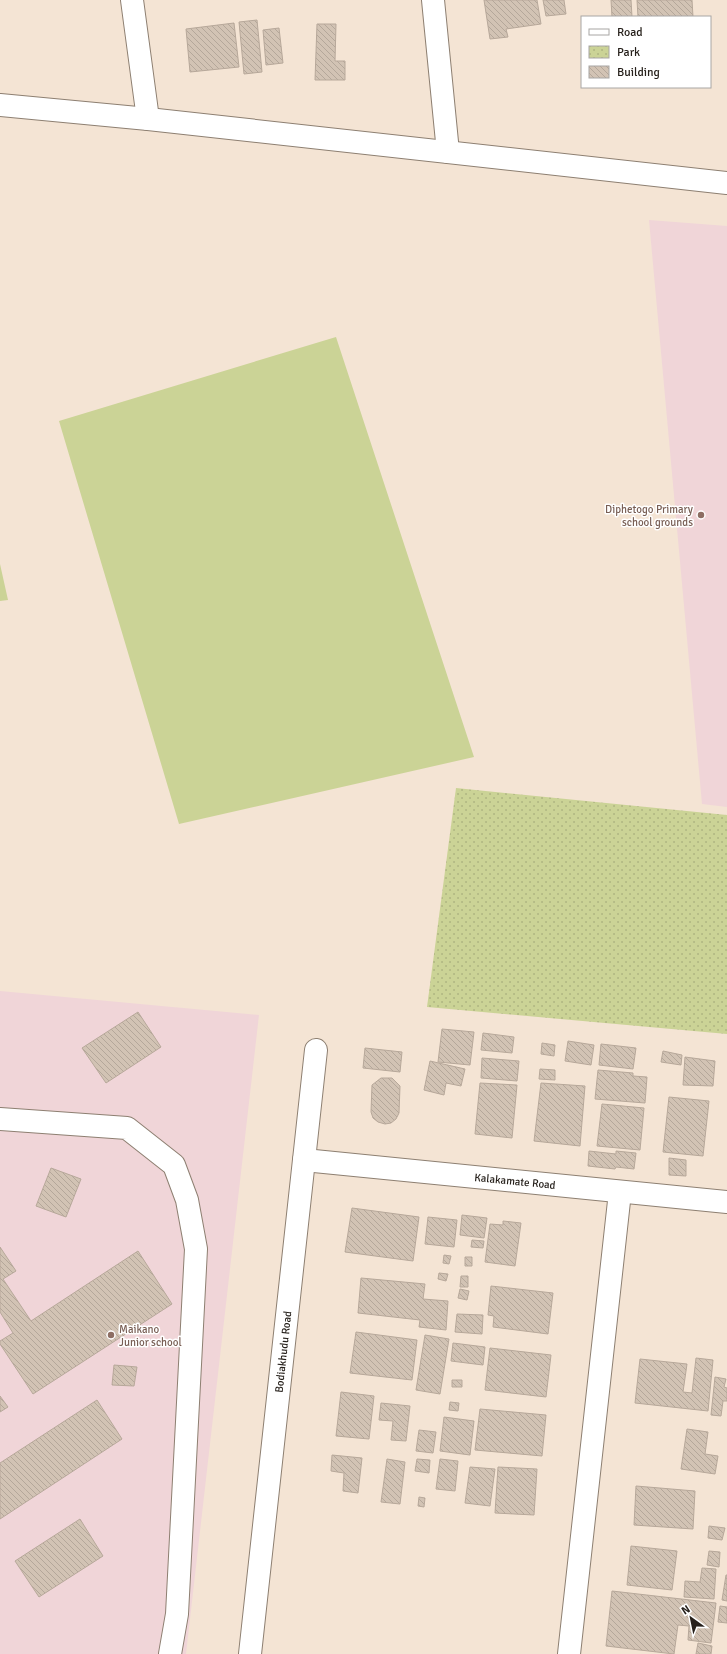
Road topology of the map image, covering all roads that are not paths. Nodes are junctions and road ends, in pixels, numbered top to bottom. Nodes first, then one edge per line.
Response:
1 (132, 0) edge
2 (433, 0) edge
3 (0, 105) edge
4 (148, 119) junction
5 (448, 152) junction
6 (727, 183) edge
7 (316, 1050) dead end
8 (0, 1119) edge
9 (304, 1160) junction
10 (620, 1192) junction
11 (727, 1202) edge
12 (170, 1654) edge
13 (250, 1654) edge
14 (569, 1654) edge

1 - 4 street
2 - 5 street
3 - 4 street
4 - 5 street
5 - 6 street
7 - 9 street, Bodiakhudu Road
8 - 12 street
9 - 10 street, Kalakamate Road
9 - 13 street, Bodiakhudu Road
10 - 11 street, Kalakamate Road
10 - 14 street

